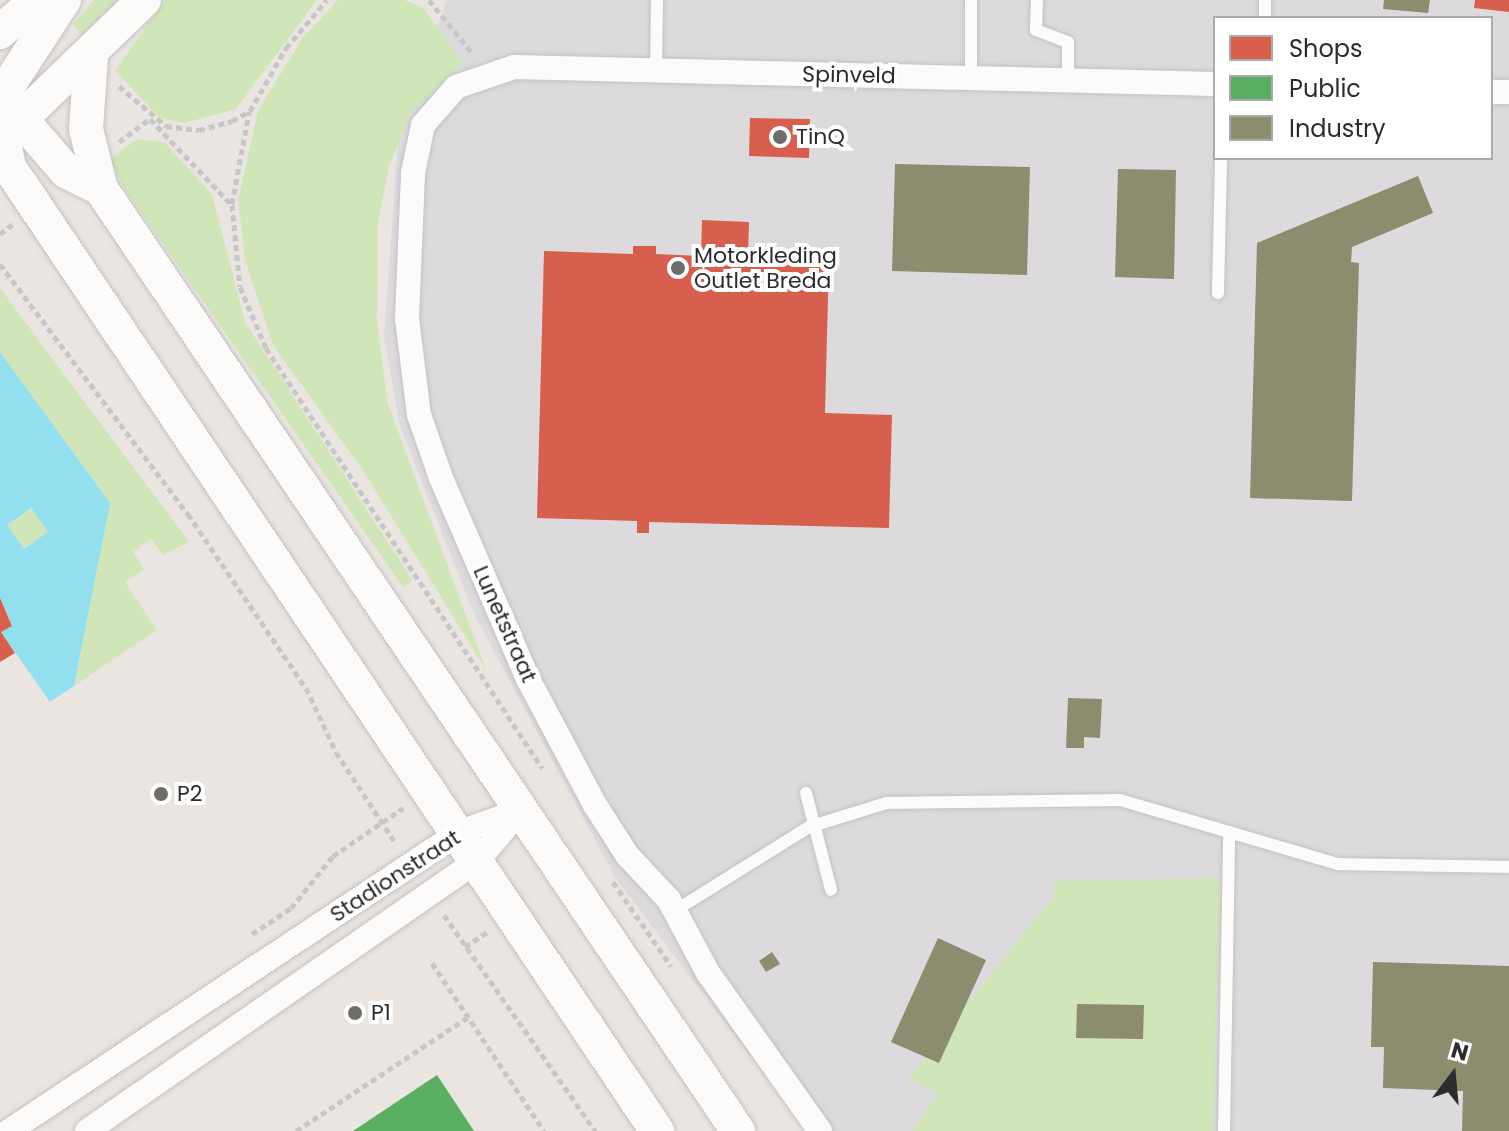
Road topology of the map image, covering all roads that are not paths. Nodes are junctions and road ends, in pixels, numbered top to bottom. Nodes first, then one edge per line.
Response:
1 (37, 0) edge
2 (64, 0) edge
3 (144, 0) edge
4 (657, 0) edge
5 (971, 0) edge
6 (1037, 0) edge
7 (0, 32) edge
8 (91, 57) junction
9 (656, 70) junction
10 (483, 73) joint
11 (971, 78) junction
12 (1068, 81) junction
13 (1213, 84) edge
14 (6, 119) edge
15 (1221, 160) edge
16 (101, 189) junction
17 (0, 193) edge
18 (35, 207) junction
19 (1218, 293) dead end
20 (806, 793) dead end
21 (519, 811) junction
22 (809, 827) junction
23 (460, 832) junction
24 (1229, 832) junction
25 (478, 860) junction
26 (1509, 867) edge
27 (831, 890) dead end
28 (676, 910) junction
29 (24, 1127) edge
30 (87, 1131) edge
31 (657, 1131) edge
32 (738, 1131) edge
33 (820, 1131) edge
34 (1224, 1131) edge

1 - 7 main road
2 - 14 main road
3 - 8 main road
4 - 9 lane
5 - 11 lane
6 - 12 lane
8 - 14 main road
8 - 16 main road
9 - 10 street, Spinveld
9 - 11 street, Spinveld
10 - 28 street, Lunetstraat
11 - 12 street, Spinveld
12 - 13 street, Spinveld
14 - 16 main road
14 - 18 main road
15 - 19 lane
16 - 21 main road
17 - 18 main road
18 - 23 main road
20 - 22 lane
21 - 23 street, Stadionstraat
21 - 25 street, Stadionstraat
21 - 32 main road
22 - 24 lane
22 - 27 lane
22 - 28 lane
23 - 25 main road
23 - 29 street, Stadionstraat
24 - 26 lane
24 - 34 lane
25 - 30 street, Stadionstraat
25 - 31 main road
28 - 33 street, Lunetstraat

